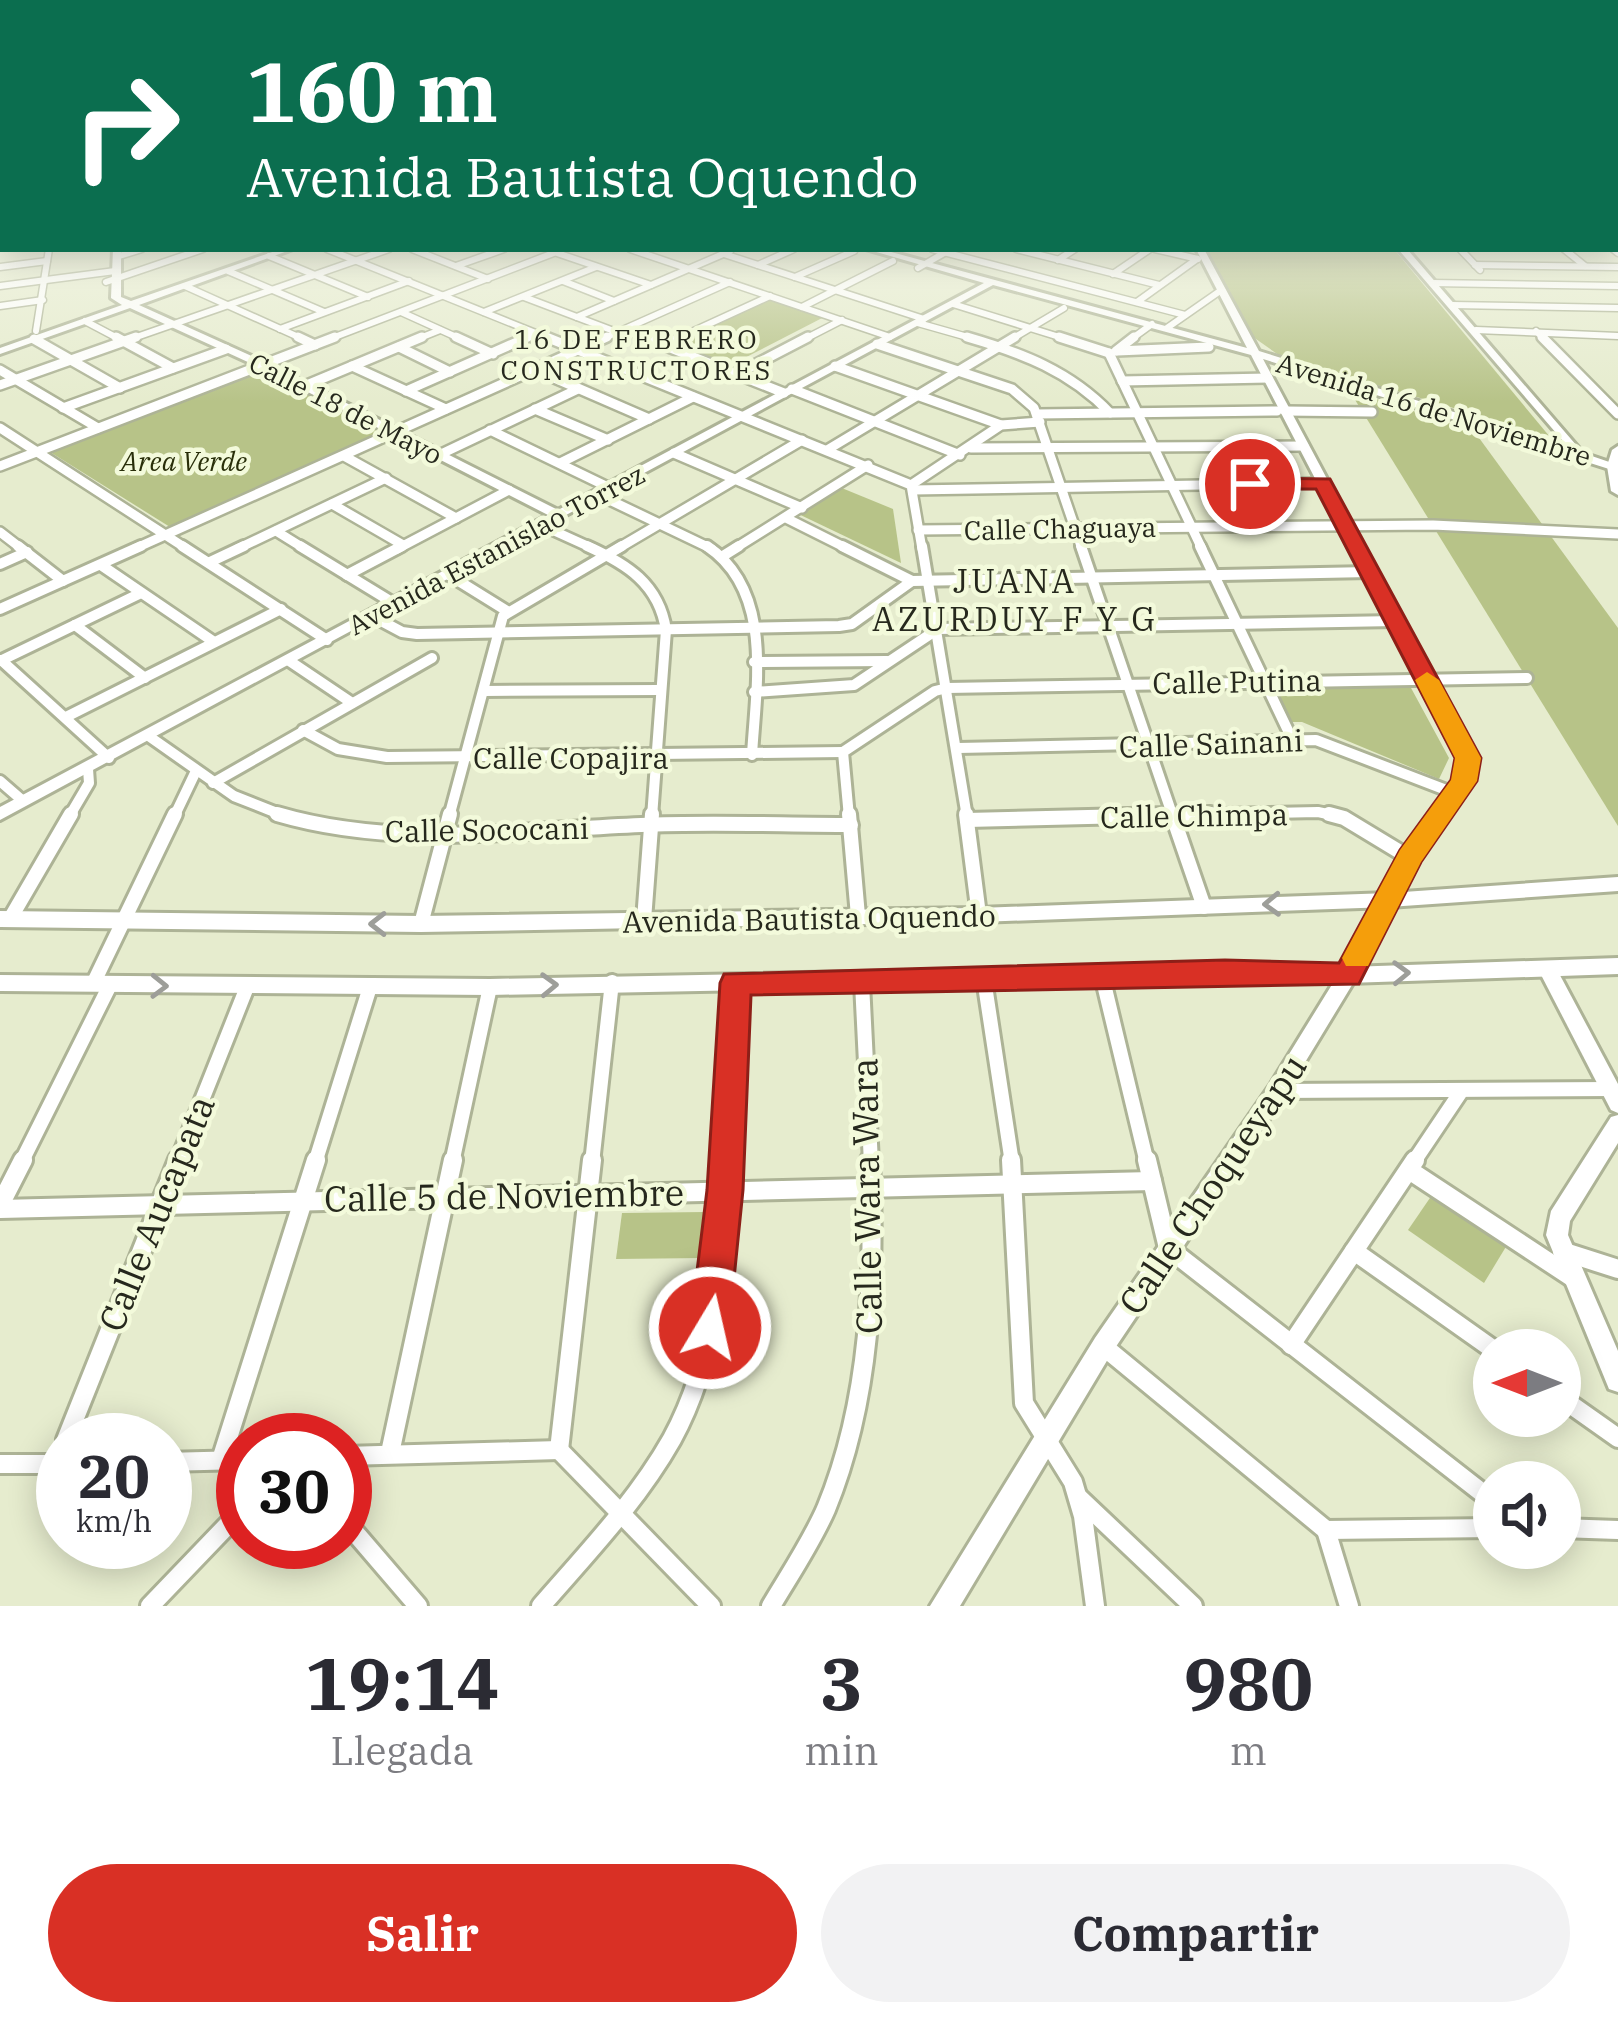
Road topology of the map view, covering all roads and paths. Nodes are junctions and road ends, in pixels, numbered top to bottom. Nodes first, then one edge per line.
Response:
1 (48, 252) edge
2 (114, 252) edge
3 (193, 252) edge
4 (270, 252) edge
5 (335, 252) edge
6 (380, 252) edge
7 (419, 252) edge
8 (496, 252) edge
9 (555, 252) edge
10 (564, 252) edge
11 (639, 252) edge
12 (661, 252) edge
13 (729, 252) edge
14 (787, 252) edge
15 (847, 252) edge
16 (859, 252) edge
17 (879, 252) edge
18 (947, 252) edge
19 (952, 252) edge
20 (1012, 252) edge
21 (1028, 252) edge
22 (1071, 252) edge
23 (1148, 252) edge
24 (1405, 252) edge
25 (1463, 252) edge
26 (1511, 252) edge
27 (1568, 252) edge
28 (724, 254) junction
29 (651, 256) junction
30 (1201, 256) edge
31 (358, 260) junction
32 (1058, 260) junction
33 (47, 261) junction
34 (893, 261) junction
35 (991, 264) junction
36 (758, 265) junction
37 (1475, 265) junction
38 (922, 266) junction
39 (1525, 266) junction
40 (1585, 266) junction
41 (0, 267) edge
42 (455, 267) junction
43 (596, 267) junction
44 (1618, 267) edge
45 (687, 269) junction
46 (228, 271) junction
47 (315, 274) junction
48 (1113, 274) junction
49 (110, 276) junction
50 (795, 277) junction
51 (488, 279) junction
52 (45, 280) junction
53 (410, 281) junction
54 (562, 281) junction
55 (1059, 281) junction
56 (730, 282) junction
57 (1432, 283) junction
58 (988, 284) junction
59 (1492, 284) junction
60 (652, 285) junction
61 (1159, 285) junction
62 (0, 286) edge
63 (185, 286) junction
64 (1618, 286) edge
65 (273, 290) junction
66 (837, 290) junction
67 (1220, 291) junction
68 (444, 295) junction
69 (1040, 295) junction
70 (770, 296) junction
71 (368, 297) junction
72 (523, 297) junction
73 (43, 299) junction
74 (614, 301) junction
75 (1137, 302) junction
76 (952, 304) junction
77 (121, 305) junction
78 (229, 305) junction
79 (1452, 305) junction
80 (0, 306) edge
81 (802, 307) junction
82 (1064, 308) junction
83 (1618, 308) edge
84 (401, 312) junction
85 (482, 312) junction
86 (325, 313) junction
87 (1185, 315) junction
88 (577, 317) junction
89 (842, 320) junction
90 (85, 321) junction
91 (921, 321) junction
92 (175, 323) junction
93 (1149, 327) junction
94 (1031, 328) junction
95 (1167, 328) junction
96 (280, 329) junction
97 (440, 330) junction
98 (1476, 330) junction
99 (1536, 331) junction
100 (621, 332) junction
101 (535, 334) junction
102 (35, 335) junction
103 (1618, 336) edge
104 (883, 340) junction
105 (123, 341) junction
106 (316, 345) junction
107 (664, 345) junction
108 (0, 347) edge
109 (399, 347) junction
110 (1209, 347) junction
111 (996, 348) junction
112 (226, 349) junction
113 (579, 351) junction
114 (1113, 351) junction
115 (1254, 353) junction
116 (493, 354) junction
117 (70, 359) junction
118 (262, 365) junction
119 (352, 366) junction
120 (835, 366) junction
121 (173, 368) junction
122 (0, 370) edge
123 (536, 370) junction
124 (958, 370) junction
125 (450, 372) junction
126 (737, 374) junction
127 (1268, 378) junction
128 (16, 379) junction
129 (1122, 381) junction
130 (0, 385) edge
131 (302, 387) junction
132 (120, 388) junction
133 (578, 389) junction
134 (406, 391) junction
135 (788, 391) junction
136 (918, 394) junction
137 (693, 397) junction
138 (63, 409) junction
139 (446, 409) junction
140 (536, 409) junction
141 (1281, 411) junction
142 (1137, 412) junction
143 (1372, 412) dead end
144 (1110, 413) junction
145 (1618, 414) edge
146 (742, 416) junction
147 (1038, 418) junction
148 (650, 419) junction
149 (875, 421) junction
150 (1001, 424) junction
151 (98, 428) junction
152 (2, 430) edge
153 (490, 430) junction
154 (393, 433) junction
155 (608, 440) junction
156 (802, 440) junction
157 (1304, 446) junction
158 (971, 448) junction
159 (1153, 448) junction
160 (1047, 449) junction
161 (827, 450) junction
162 (1618, 450) edge
163 (39, 451) junction
164 (1578, 452) junction
165 (674, 453) junction
166 (439, 455) junction
167 (961, 455) junction
168 (344, 456) junction
169 (560, 464) junction
170 (868, 465) junction
171 (0, 466) edge
172 (1616, 467) edge
173 (386, 478) junction
174 (736, 479) junction
175 (1323, 483) junction
176 (1171, 486) junction
177 (912, 488) junction
178 (1060, 488) junction
179 (509, 490) junction
180 (604, 491) junction
181 (1618, 491) edge
182 (332, 504) junction
183 (802, 508) junction
184 (559, 515) junction
185 (456, 518) junction
186 (785, 518) junction
187 (541, 525) junction
188 (660, 525) junction
189 (1345, 525) junction
190 (1190, 527) junction
191 (1074, 528) junction
192 (918, 530) junction
193 (276, 531) junction
194 (0, 532) edge
195 (167, 535) junction
196 (1618, 535) edge
197 (403, 545) junction
198 (27, 552) junction
199 (603, 556) junction
200 (723, 556) junction
201 (210, 562) junction
202 (0, 564) edge
203 (101, 565) junction
204 (1370, 572) junction
205 (1214, 573) junction
206 (449, 574) junction
207 (347, 575) junction
208 (1090, 575) junction
209 (926, 579) junction
210 (63, 580) junction
211 (912, 580) junction
212 (141, 593) junction
213 (395, 604) junction
214 (0, 609) edge
215 (281, 609) junction
216 (507, 611) junction
217 (372, 616) junction
218 (1396, 621) junction
219 (1237, 624) junction
220 (75, 625) junction
221 (1107, 626) junction
222 (753, 628) junction
223 (938, 629) junction
224 (666, 630) junction
225 (497, 633) junction
226 (327, 640) junction
227 (214, 642) junction
228 (432, 658) dead end
229 (0, 660) edge
230 (288, 660) junction
231 (888, 661) junction
232 (754, 662) junction
233 (1425, 676) junction
234 (145, 678) junction
235 (1526, 678) dead end
236 (1262, 680) junction
237 (1126, 683) junction
238 (947, 688) junction
239 (659, 690) junction
240 (484, 691) junction
241 (754, 692) junction
242 (352, 703) junction
243 (66, 717) junction
244 (304, 730) junction
245 (149, 737) junction
246 (1293, 741) junction
247 (1146, 746) junction
248 (958, 748) junction
249 (843, 752) junction
250 (752, 754) junction
251 (654, 756) junction
252 (465, 757) junction
253 (109, 758) junction
254 (88, 769) junction
255 (196, 770) junction
256 (0, 781) edge
257 (213, 784) junction
258 (1454, 794) junction
259 (23, 801) junction
260 (0, 814) edge
261 (1171, 816) junction
262 (967, 820) junction
263 (650, 825) junction
264 (850, 825) junction
265 (447, 832) junction
266 (1410, 857) junction
267 (1618, 884) edge
268 (1389, 900) junction
269 (1204, 907) junction
270 (979, 915) junction
271 (858, 916) junction
272 (5, 919) edge
273 (644, 920) junction
274 (123, 921) junction
275 (421, 924) junction
276 (1618, 966) edge
277 (1547, 969) junction
278 (1348, 975) junction
279 (1102, 976) junction
280 (984, 979) junction
281 (612, 982) junction
282 (0, 983) edge
283 (735, 983) junction
284 (862, 983) junction
285 (102, 984) junction
286 (248, 987) junction
287 (370, 987) junction
288 (490, 987) junction
289 (1277, 1090) junction
290 (1462, 1090) junction
291 (1615, 1096) edge
292 (1618, 1124) edge
293 (1408, 1169) junction
294 (1152, 1181) junction
295 (1015, 1185) junction
296 (870, 1188) junction
297 (725, 1190) junction
298 (588, 1192) junction
299 (446, 1197) junction
300 (303, 1199) junction
301 (158, 1203) junction
302 (0, 1207) edge
303 (1168, 1248) junction
304 (1561, 1250) junction
305 (1354, 1251) junction
306 (1618, 1269) edge
307 (1574, 1279) junction
308 (1473, 1335) edge
309 (1291, 1345) junction
310 (1103, 1346) junction
311 (1618, 1380) edge
312 (1581, 1412) edge
313 (77, 1413) edge
314 (236, 1413) edge
315 (1618, 1438) edge
316 (1047, 1441) junction
317 (559, 1450) junction
318 (390, 1453) junction
319 (372, 1454) edge
320 (36, 1461) edge
321 (0, 1464) edge
322 (1473, 1486) edge
323 (1078, 1497) junction
324 (620, 1514) junction
325 (1473, 1528) edge
326 (1581, 1529) edge
327 (1326, 1530) junction
328 (1618, 1530) edge
329 (216, 1538) edge
330 (372, 1552) edge
331 (150, 1606) edge
332 (418, 1606) edge
333 (541, 1606) edge
334 (711, 1606) edge
335 (771, 1606) edge
336 (944, 1606) edge
337 (1095, 1606) edge
338 (1193, 1606) edge
339 (1349, 1606) edge

1 - 33 street
2 - 49 street
3 - 49 street
4 - 46 street
4 - 47 street
4 - 77 street
5 - 31 street
6 - 31 street
7 - 42 street
8 - 42 street
9 - 51 street
10 - 43 street
11 - 29 street
12 - 29 street
13 - 28 street
14 - 36 street
15 - 50 street
16 - 34 street, Avenida 16 de Noviembre
17 - 38 street, Avenida 16 de Noviembre
18 - 38 street
19 - 35 street
20 - 35 street
21 - 32 street
22 - 32 street
23 - 48 street
24 - 57 street
25 - 37 street
26 - 39 street
27 - 40 street
28 - 36 street
28 - 45 street
29 - 45 street
30 - 61 street
30 - 67 street
31 - 47 street
31 - 53 street
32 - 48 street
33 - 41 street
33 - 52 street
34 - 38 street, Avenida 16 de Noviembre
34 - 66 street
35 - 55 street
36 - 50 street
37 - 39 street
37 - 59 street
38 - 58 street, Avenida 16 de Noviembre
39 - 40 street
40 - 44 street
42 - 51 street
43 - 54 street
43 - 60 street
45 - 56 street
45 - 60 street
46 - 63 street
46 - 65 street
47 - 65 street
47 - 71 street
48 - 61 street
49 - 52 street
49 - 77 street
50 - 66 street
51 - 68 street
52 - 62 street
52 - 73 street
53 - 68 street
53 - 71 street
54 - 72 street
54 - 74 street
55 - 69 street
55 - 75 street
56 - 70 street
56 - 100 street
57 - 59 street
57 - 79 street
58 - 69 street, Avenida 16 de Noviembre
58 - 76 street, Avenida Estanislao Torrez
58 - 82 street, Avenida 16 de Noviembre
59 - 64 street
60 - 74 street
61 - 75 street
63 - 77 street
63 - 78 street
65 - 78 street
65 - 86 street
66 - 81 street
66 - 91 street
67 - 87 street
67 - 115 street
68 - 84 street
68 - 85 street
69 - 93 street, Avenida 16 de Noviembre
70 - 81 street
70 - 107 street
71 - 86 street
72 - 85 street
72 - 88 street
73 - 80 street
73 - 102 street
74 - 88 street
75 - 87 street
76 - 91 street, Avenida Estanislao Torrez
76 - 94 street
77 - 90 street
77 - 92 street, Calle 18 de Mayo
77 - 102 street
78 - 92 street
78 - 96 street
79 - 83 street
79 - 98 street
81 - 89 street
82 - 93 street, Avenida 16 de Noviembre
82 - 94 street
84 - 97 street
84 - 106 street
85 - 101 street
86 - 96 street
87 - 95 street
88 - 100 street
89 - 104 street
89 - 126 street
90 - 102 street
90 - 105 street
91 - 104 street, Avenida Estanislao Torrez
91 - 111 street
92 - 105 street
92 - 112 street, Calle 18 de Mayo
93 - 95 street, Avenida 16 de Noviembre
93 - 110 street, Avenida 16 de Noviembre
93 - 114 street
94 - 111 street
94 - 114 street
95 - 115 street, Avenida 16 de Noviembre
96 - 106 street
97 - 109 street
97 - 116 street
98 - 99 street
98 - 164 street
99 - 103 street
99 - 145 street
100 - 107 street
100 - 113 street
101 - 113 street
101 - 116 street
102 - 108 street
102 - 117 street
104 - 120 street, Avenida Estanislao Torrez
104 - 124 street
105 - 117 street
105 - 121 street
106 - 118 street
107 - 126 street
109 - 119 street
109 - 125 street
110 - 114 street
110 - 115 street, Avenida 16 de Noviembre
111 - 124 street
111 - 144 street
112 - 118 street, Calle 18 de Mayo
112 - 121 street
113 - 123 street
113 - 137 street
114 - 129 street
115 - 127 street
115 - 164 street, Avenida 16 de Noviembre
116 - 125 street
117 - 128 street
117 - 132 street
118 - 131 street, Calle 18 de Mayo
118 - 151 street
119 - 131 street
119 - 134 street
120 - 135 street, Avenida Estanislao Torrez
120 - 136 street
121 - 132 street
122 - 128 street
123 - 133 street
123 - 139 street
124 - 136 street
124 - 147 street
125 - 134 street
126 - 135 street
127 - 129 street
127 - 141 street
128 - 130 street
128 - 138 street
129 - 142 street
131 - 154 street, Calle 18 de Mayo
132 - 138 street
133 - 140 street
133 - 148 street
134 - 139 street
135 - 146 street, Avenida Estanislao Torrez
135 - 149 street
136 - 149 street
136 - 150 street
137 - 146 street
137 - 148 street
138 - 151 street
139 - 154 street
140 - 153 street
140 - 155 street
141 - 142 street
141 - 143 street
141 - 157 street
142 - 144 street
142 - 159 street
144 - 147 street
146 - 156 street
146 - 165 street, Avenida Estanislao Torrez
147 - 150 street
147 - 160 street
148 - 155 street
149 - 161 street
149 - 167 street
150 - 158 street
151 - 163 street
152 - 163 street
153 - 166 street
153 - 169 street
154 - 166 street, Calle 18 de Mayo
154 - 168 street
155 - 169 street
156 - 161 street
156 - 174 street
157 - 159 street
157 - 175 street
158 - 160 street
158 - 167 street
159 - 160 street
159 - 176 street
160 - 178 street
161 - 170 street
162 - 172 main road
163 - 171 street
163 - 195 street
164 - 172 street, Avenida 16 de Noviembre
165 - 174 street
165 - 180 street, Avenida Estanislao Torrez
166 - 179 street, Calle 18 de Mayo
167 - 177 street
168 - 173 street
168 - 195 street
169 - 180 street
170 - 177 street
170 - 183 street
172 - 181 main road
173 - 182 street
173 - 185 street
174 - 183 street
174 - 188 street
175 - 176 street
175 - 189 street
176 - 178 street
176 - 190 street
177 - 178 street
177 - 192 street
178 - 191 street
179 - 184 street, Calle 18 de Mayo
179 - 185 street
180 - 184 street, Avenida Estanislao Torrez
180 - 188 street
182 - 193 street
182 - 197 street
183 - 186 street
184 - 187 street, Avenida Estanislao Torrez
185 - 197 street
186 - 200 street
186 - 211 street
187 - 199 street
187 - 206 street, Avenida Estanislao Torrez
188 - 199 street
188 - 200 street
189 - 190 street, Calle Chaguaya
189 - 196 street, Calle Chaguaya
189 - 204 street
190 - 191 street, Calle Chaguaya
190 - 205 street
191 - 192 street, Calle Chaguaya
191 - 208 street
192 - 209 street
193 - 201 street
193 - 207 street
194 - 198 street
195 - 201 street
195 - 203 street
197 - 207 street
198 - 202 street
198 - 210 street
199 - 216 street
199 - 224 street
200 - 222 street
201 - 215 street
203 - 210 street
203 - 212 street
204 - 205 street
204 - 218 street
205 - 208 street
205 - 219 street
206 - 213 street, Avenida Estanislao Torrez
206 - 216 street
207 - 213 street
208 - 209 street
208 - 221 street
209 - 211 street
209 - 223 street
210 - 214 street
211 - 222 street
212 - 220 street
212 - 227 street
213 - 217 street, Avenida Estanislao Torrez
215 - 226 street
215 - 227 street
216 - 225 street
217 - 225 street
217 - 226 street, Avenida Estanislao Torrez
218 - 219 street
218 - 233 street
219 - 221 street
219 - 236 street
220 - 229 street
220 - 234 street
221 - 223 street
221 - 237 street
222 - 224 street
222 - 232 street
223 - 231 street
223 - 238 street
224 - 225 street
224 - 239 street
225 - 240 street
226 - 230 street, Avenida Estanislao Torrez
227 - 234 street
228 - 242 street
229 - 243 street
230 - 242 street
230 - 245 street, Avenida Estanislao Torrez
231 - 232 street
231 - 241 street
232 - 241 street
233 - 235 street, Calle Putina
233 - 236 street, Calle Putina
233 - 258 street, Calle Choqueyapu
234 - 243 street
236 - 237 street, Calle Putina
236 - 246 street
237 - 238 street, Calle Putina
237 - 247 street
238 - 248 street
238 - 249 street
239 - 240 street
239 - 251 street
240 - 252 street
241 - 250 street
242 - 244 street
243 - 253 street
244 - 252 street, Calle Copajira
244 - 257 street
245 - 253 street, Avenida Estanislao Torrez
245 - 255 street, Calle Sococani
246 - 247 street, Calle Sainani
246 - 258 street, Calle Sainani
247 - 248 street, Calle Sainani
247 - 261 street
248 - 262 street
249 - 250 street, Calle Copajira
249 - 264 street
250 - 251 street, Calle Copajira
251 - 252 street, Calle Copajira
251 - 263 street
252 - 265 street
253 - 254 street, Avenida Estanislao Torrez
254 - 259 street, Avenida Estanislao Torrez
254 - 272 street
255 - 257 street, Calle Sococani
255 - 274 street
256 - 259 street
257 - 265 street, Calle Sococani
258 - 266 street, Calle Choqueyapu
259 - 260 street, Avenida Estanislao Torrez
261 - 262 street, Calle Chimpa
261 - 266 street, Calle Chimpa
261 - 269 street
262 - 270 street
263 - 264 street, Calle Sococani
263 - 265 street, Calle Sococani
263 - 273 street
264 - 271 street
265 - 275 street
266 - 268 street, Calle Choqueyapu
267 - 268 main road, Avenida Bautista Oquendo
268 -> 269 main road, Avenida Bautista Oquendo
268 - 278 street, Calle Choqueyapu
269 - 270 main road, Avenida Bautista Oquendo
270 - 271 main road, Avenida Bautista Oquendo
271 - 273 main road, Avenida Bautista Oquendo
272 - 274 main road, Avenida Bautista Oquendo
273 - 275 main road, Avenida Bautista Oquendo
275 -> 274 main road, Avenida Bautista Oquendo
274 - 285 street
276 - 277 main road, Avenida Bautista Oquendo
278 -> 277 main road, Avenida Bautista Oquendo
277 - 291 street
278 - 279 main road, Avenida Bautista Oquendo
278 - 289 street, Calle Choqueyapu
279 - 280 main road, Avenida Bautista Oquendo
279 - 294 street
280 - 284 main road, Avenida Bautista Oquendo
280 - 295 street
281 - 283 main road, Avenida Bautista Oquendo
288 -> 281 main road, Avenida Bautista Oquendo
281 - 298 street
282 - 285 main road, Avenida Bautista Oquendo
283 - 284 main road, Avenida Bautista Oquendo
283 - 297 street
284 - 296 street, Calle Wara Wara
285 -> 286 main road, Avenida Bautista Oquendo
285 - 302 street
286 - 287 main road, Avenida Bautista Oquendo
286 - 301 street, Calle Aucapata
287 - 288 main road, Avenida Bautista Oquendo
287 - 300 street
288 - 299 street
289 - 290 street
289 - 303 street, Calle Choqueyapu
290 - 291 street
290 - 293 street
292 - 304 street
293 - 305 street
293 - 307 street
294 - 295 street, Calle 5 de Noviembre
294 - 303 street
295 - 296 street, Calle 5 de Noviembre
295 - 316 street
296 - 297 street, Calle 5 de Noviembre
296 - 335 street, Calle Wara Wara
297 - 298 street, Calle 5 de Noviembre
297 - 324 street
298 - 299 street, Calle 5 de Noviembre
298 - 317 street
299 - 300 street, Calle 5 de Noviembre
299 - 318 street
300 - 301 street, Calle 5 de Noviembre
300 - 314 street
301 - 302 street, Calle 5 de Noviembre
301 - 313 street, Calle Aucapata
303 - 309 street
303 - 310 street, Calle Choqueyapu
304 - 306 street
304 - 307 street
305 - 308 street
305 - 309 street
307 - 311 street
309 - 322 street
310 - 316 street, Calle Choqueyapu
310 - 327 street
312 - 315 street
316 - 323 street
316 - 336 street, Calle Choqueyapu
317 - 318 street
317 - 324 street
318 - 319 street
320 - 321 street
323 - 337 street
323 - 338 street
324 - 333 street
324 - 334 street
325 - 327 street
326 - 328 street
327 - 339 street
329 - 331 street
330 - 332 street

